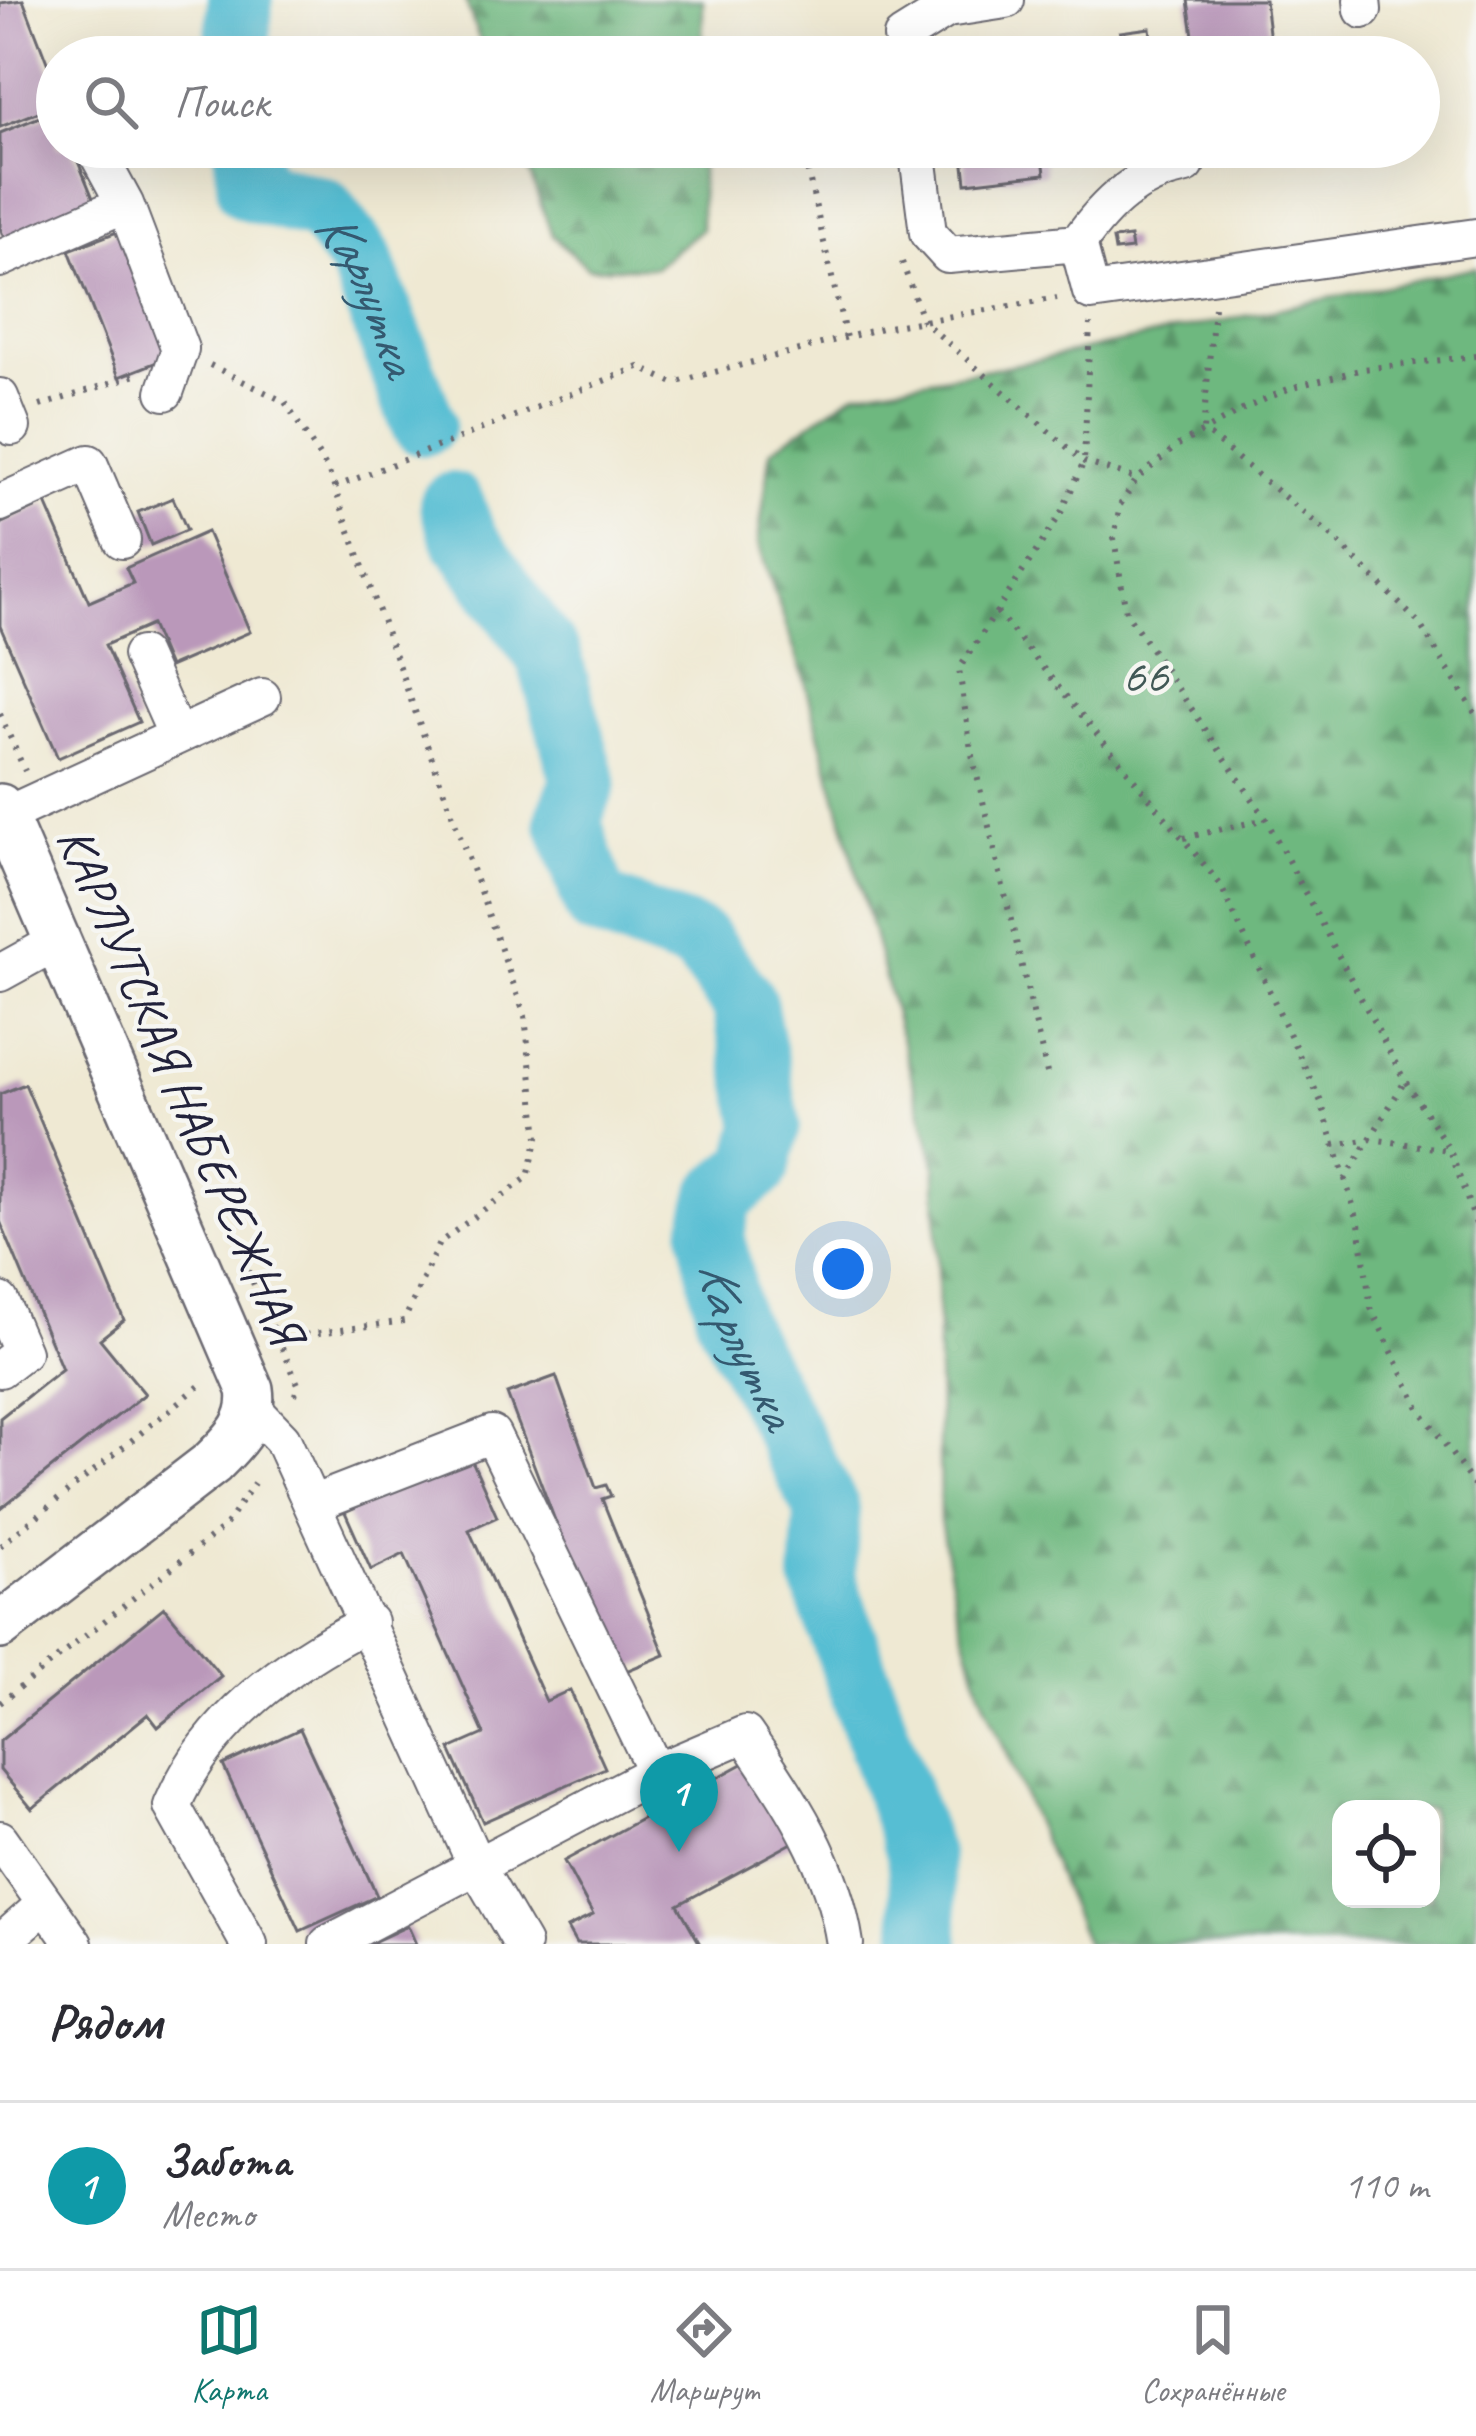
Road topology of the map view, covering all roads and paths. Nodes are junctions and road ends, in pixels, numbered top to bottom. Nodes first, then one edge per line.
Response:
1 (1006, 0) edge
2 (905, 36) edge
3 (105, 168) edge
4 (807, 168) edge
5 (919, 168) edge
6 (1170, 168) edge
7 (125, 204) junction
8 (1476, 237) edge
9 (1078, 244) junction
10 (902, 255) dead end
11 (0, 259) edge
12 (1217, 273) junction
13 (1091, 292) junction
14 (923, 321) junction
15 (846, 338) junction
16 (1476, 356) edge
17 (172, 370) junction
18 (7, 413) edge
19 (1203, 430) junction
20 (1084, 462) junction
21 (1137, 479) junction
22 (335, 487) junction
23 (0, 503) edge
24 (122, 540) dead end
25 (997, 612) junction
26 (141, 655) dead end
27 (262, 697) dead end
28 (1476, 715) edge
29 (177, 736) junction
30 (2, 812) edge
31 (1266, 819) junction
32 (1184, 838) junction
33 (58, 941) junction
34 (0, 973) edge
35 (1047, 1072) dead end
36 (1405, 1081) junction
37 (1372, 1138) junction
38 (1334, 1145) junction
39 (1450, 1150) junction
40 (1346, 1180) junction
41 (1476, 1224) edge
42 (0, 1301) edge
43 (236, 1357) junction
44 (0, 1369) edge
45 (298, 1384) dead end
46 (267, 1424) junction
47 (1476, 1489) edge
48 (312, 1504) junction
49 (0, 1546) edge
50 (369, 1622) junction
51 (0, 1626) edge
52 (0, 1703) edge
53 (656, 1772) junction
54 (0, 1839) edge
55 (477, 1868) junction
56 (44, 1905) junction
57 (1, 1944) edge
58 (74, 1944) edge
59 (249, 1944) edge
60 (328, 1944) edge
61 (522, 1944) edge
62 (845, 1944) edge

1 - 2 lane
3 - 7 lane
4 - 15 path
5 - 9 lane
6 - 9 lane
7 - 11 lane
7 - 17 lane
8 - 12 lane
9 - 13 lane
10 - 14 path
12 - 13 lane
12 - 19 path
13 - 14 path
13 - 20 path
14 - 15 path
14 - 20 path
15 - 22 path
16 - 19 path
17 - 18 path
17 - 22 path
19 - 21 path
19 - 28 path
20 - 21 path
20 - 25 path
21 - 31 path
22 - 43 path
23 - 24 lane
25 - 32 path
25 - 35 path
26 - 29 lane
27 - 29 lane
29 - 30 lane
30 - 33 main road, КАРЛУТСКАЯ НАБЕРЕЖНАЯ
31 - 32 path
31 - 36 path
32 - 38 path
33 - 34 lane
33 - 43 main road, КАРЛУТСКАЯ НАБЕРЕЖНАЯ
36 - 37 path
36 - 39 path
37 - 38 path
37 - 39 path
37 - 40 path
38 - 40 path
39 - 41 path
40 - 47 path
42 - 44 lane
43 - 46 main road, КАРЛУТСКАЯ НАБЕРЕЖНАЯ
43 - 49 path
45 - 46 path
46 - 48 lane
46 - 51 main road
46 - 52 path
48 - 50 lane
48 - 53 lane
50 - 55 lane
50 - 59 lane
53 - 55 lane
53 - 62 lane
54 - 56 lane
55 - 60 lane
55 - 61 lane
56 - 57 lane
56 - 58 lane

